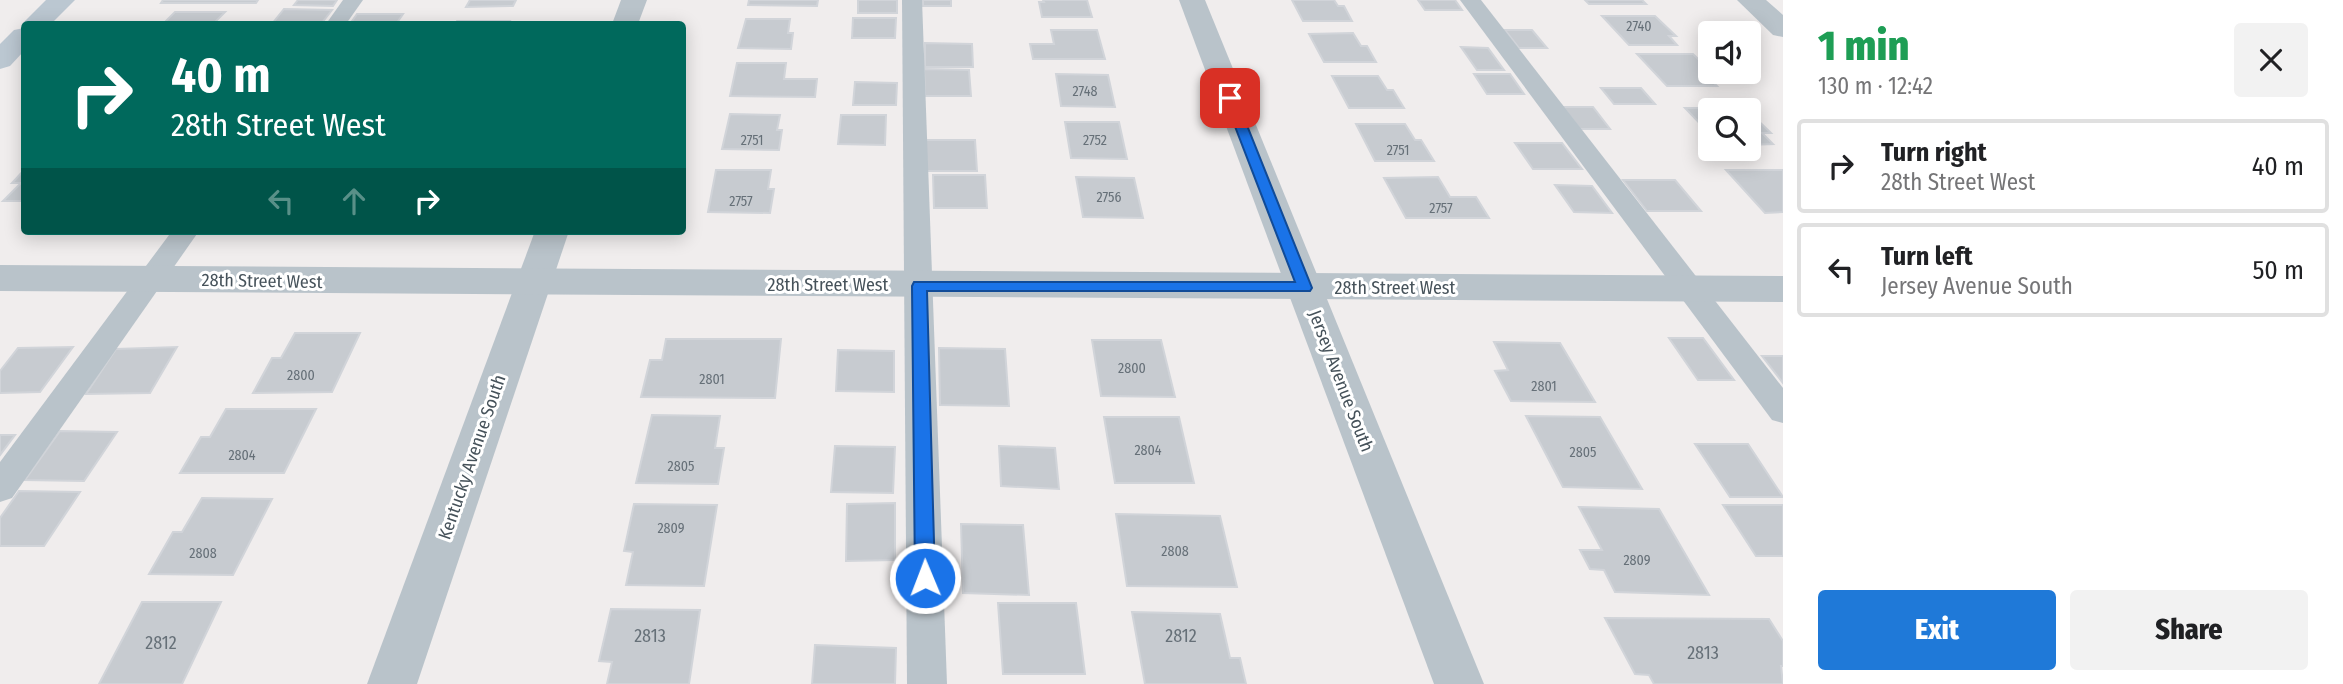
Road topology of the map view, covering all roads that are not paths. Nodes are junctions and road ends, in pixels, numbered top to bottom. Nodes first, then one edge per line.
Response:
1 (62, 0) edge
2 (354, 0) edge
3 (634, 0) edge
4 (912, 0) edge
5 (1192, 0) edge
6 (1470, 0) edge
7 (1751, 0) edge
8 (39, 21) edge
9 (338, 21) edge
10 (626, 21) edge
11 (1783, 29) edge
12 (21, 39) edge
13 (0, 60) edge
14 (183, 235) edge
15 (551, 235) edge
16 (0, 278) edge
17 (150, 280) junction
18 (534, 284) junction
19 (919, 286) junction
20 (1304, 288) junction
21 (1690, 289) junction
22 (1783, 289) edge
23 (1783, 411) edge
24 (0, 488) edge
25 (392, 684) edge
26 (927, 684) edge
27 (1459, 684) edge

1 - 8 main road
2 - 9 lane
3 - 10 street
4 - 19 lane
5 - 20 street, Jersey Avenue South
6 - 21 lane
7 - 11 street
12 - 13 main road
14 - 17 lane
15 - 18 street, Kentucky Avenue South
16 - 17 street, 28th Street West
17 - 18 street, 28th Street West
17 - 24 lane
18 - 19 street, 28th Street West
18 - 25 street, Kentucky Avenue South
19 - 20 street, 28th Street West
19 - 26 lane
20 - 21 street, 28th Street West
20 - 27 street, Jersey Avenue South
21 - 22 street, 28th Street West
21 - 23 lane

